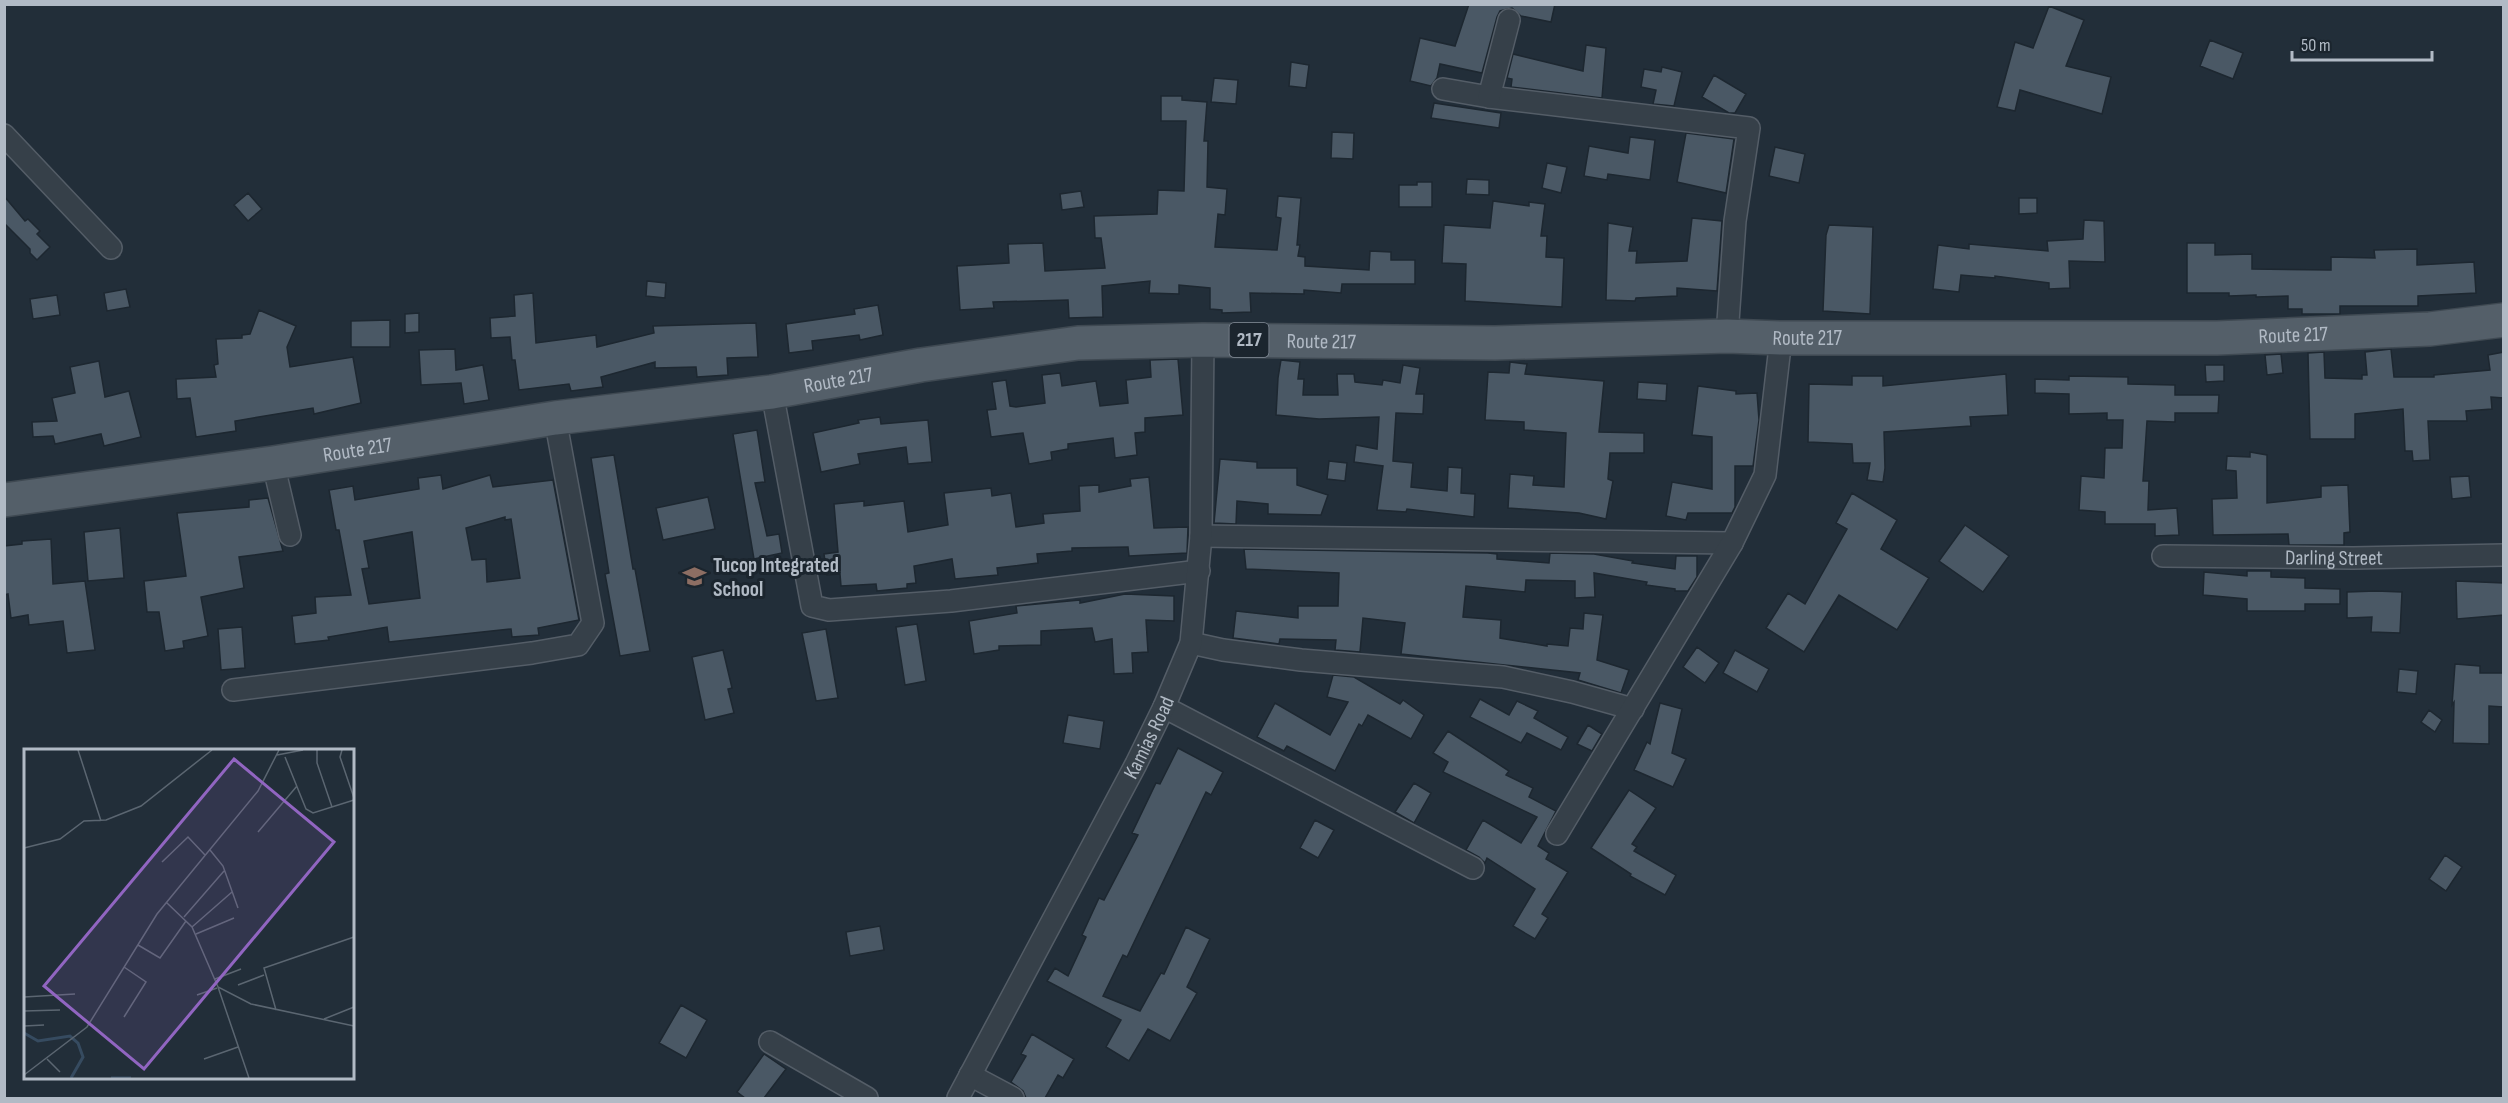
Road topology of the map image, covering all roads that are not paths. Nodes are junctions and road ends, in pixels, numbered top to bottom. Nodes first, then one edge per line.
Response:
1 (1509, 20) dead end
2 (1443, 89) dead end
3 (1490, 97) junction
4 (4, 135) edge
5 (111, 248) dead end
6 (2504, 320) edge
7 (1727, 336) junction
8 (1781, 338) junction
9 (1203, 340) junction
10 (772, 392) junction
11 (555, 418) junction
12 (273, 463) junction
13 (4, 500) edge
14 (290, 535) dead end
15 (1201, 536) junction
16 (1732, 543) junction
17 (2504, 555) edge
18 (2163, 556) dead end
19 (1199, 572) junction
20 (1191, 643) junction
21 (233, 690) dead end
22 (1164, 707) junction
23 (1633, 709) junction
24 (1557, 834) dead end
25 (1473, 868) dead end
26 (770, 1042) dead end
27 (970, 1075) junction
28 (867, 1098) edge
29 (958, 1098) edge
30 (1013, 1098) edge

1 - 3 street
2 - 3 street
3 - 7 street
4 - 5 street
6 - 8 main road, Route 217 / 217
7 - 8 main road, Route 217 / 217
7 - 9 main road, Route 217 / 217
8 - 16 street
9 - 10 main road, Route 217 / 217
9 - 15 street, Kamias Road
10 - 11 main road, Route 217 / 217
10 - 19 street
11 - 12 main road, Route 217 / 217
11 - 21 street
12 - 13 main road, Route 217 / 217
12 - 14 street
15 - 16 street
15 - 19 street, Kamias Road
16 - 23 street
17 - 18 street, Darling Street
19 - 20 street, Kamias Road
20 - 22 street, Kamias Road
20 - 23 street
22 - 25 street
22 - 27 street, Kamias Road
23 - 24 street
26 - 28 street
27 - 29 street, Kamias Road
27 - 30 street

